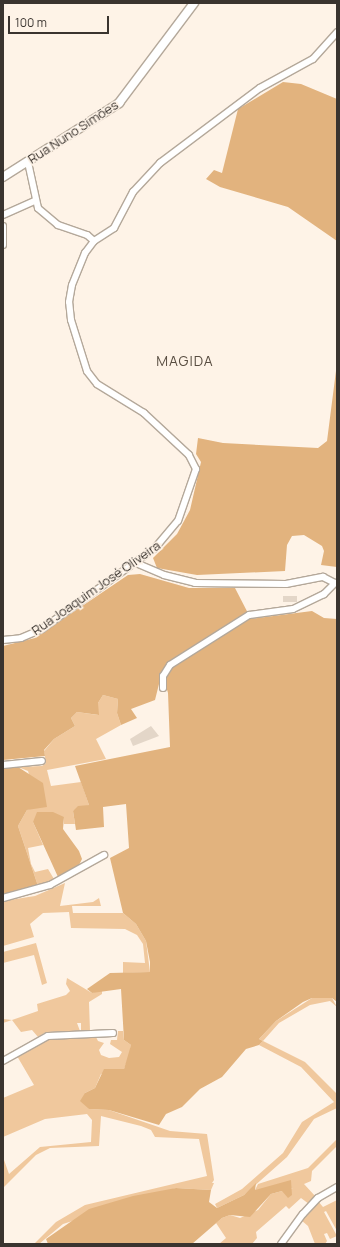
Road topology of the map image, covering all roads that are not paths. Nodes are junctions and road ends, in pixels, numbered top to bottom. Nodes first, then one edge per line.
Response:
1 (194, 3) edge
2 (337, 32) edge
3 (28, 162) junction
4 (3, 177) edge
5 (35, 201) junction
6 (3, 215) edge
7 (3, 226) edge
8 (94, 241) junction
9 (3, 244) edge
10 (136, 563) junction
11 (3, 640) edge
12 (163, 688) dead end
13 (42, 762) dead end
14 (3, 765) edge
15 (104, 855) dead end
16 (3, 898) edge
17 (113, 1033) dead end
18 (3, 1060) edge
19 (337, 1187) edge
20 (281, 1244) edge

1 - 3 street, Rua Nuno Simões
2 - 8 street
3 - 4 street, Rua Nuno Simões
3 - 5 street
5 - 6 street
5 - 8 street
7 - 9 street
8 - 10 street, Rua Joaquim José Oliveira
10 - 11 street, Rua Joaquim José Oliveira
10 - 12 street
13 - 14 street
15 - 16 street
17 - 18 street
19 - 20 street

